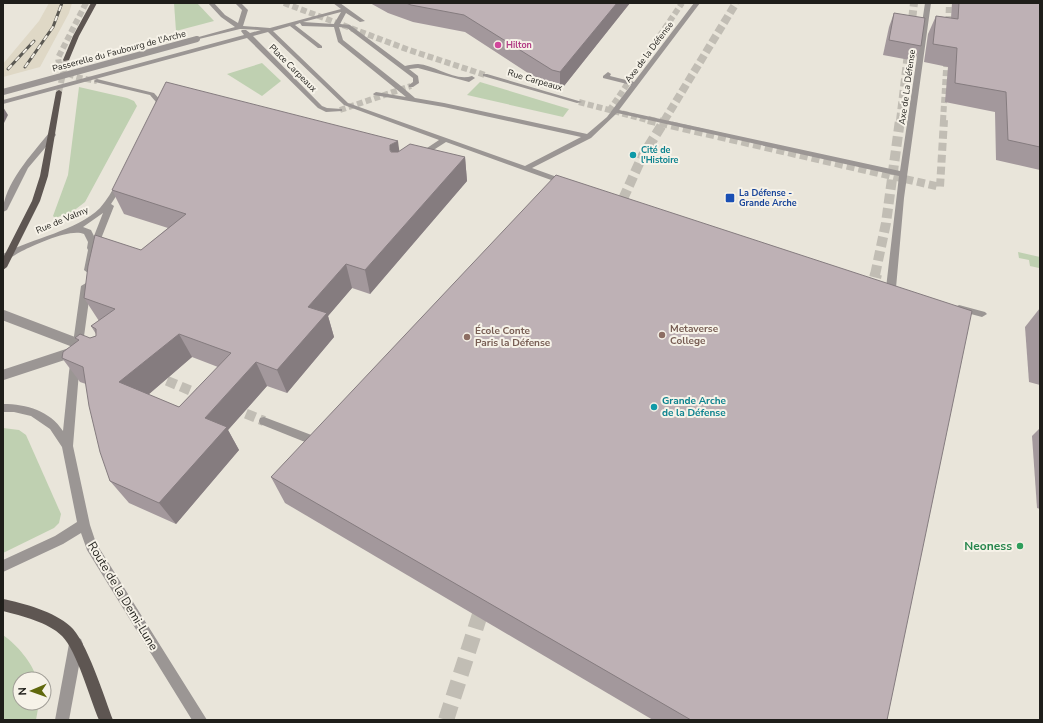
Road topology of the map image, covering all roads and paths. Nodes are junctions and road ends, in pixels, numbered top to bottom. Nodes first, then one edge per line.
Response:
1 (94, 3) edge
2 (211, 3) edge
3 (238, 3) edge
4 (336, 3) edge
5 (697, 3) edge
6 (928, 3) edge
7 (346, 9) junction
8 (362, 21) dead end
9 (291, 24) junction
10 (336, 25) junction
11 (240, 27) junction
12 (268, 29) junction
13 (248, 34) junction
14 (320, 47) dead end
15 (66, 60) tunnel mouth
16 (407, 70) junction
17 (418, 72) dead end
18 (486, 75) tunnel mouth
19 (613, 77) dead end
20 (458, 78) junction
21 (472, 78) dead end
22 (97, 81) tunnel mouth
23 (449, 84) dead end
24 (636, 84) junction
25 (411, 86) dead end
26 (3, 92) edge
27 (59, 92) tunnel mouth
28 (376, 94) dead end
29 (413, 100) junction
30 (3, 102) edge
31 (579, 102) tunnel mouth
32 (340, 110) tunnel mouth
33 (615, 111) junction
34 (151, 120) edge
35 (52, 135) junction
36 (588, 136) junction
37 (446, 139) junction
38 (416, 160) edge
39 (525, 169) junction
40 (904, 174) junction
41 (124, 176) edge
42 (576, 187) edge
43 (114, 197) junction
44 (3, 210) edge
45 (65, 231) junction
46 (91, 254) junction
47 (6, 257) edge
48 (3, 267) edge
49 (902, 291) edge
50 (952, 306) edge
51 (982, 314) dead end
52 (3, 315) edge
53 (3, 375) edge
54 (3, 408) edge
55 (264, 420) tunnel mouth
56 (310, 440) edge
57 (67, 446) junction
58 (84, 525) junction
59 (3, 566) edge
60 (3, 605) edge
61 (76, 644) junction
62 (62, 720) edge
63 (106, 720) edge
64 (200, 720) edge

1 - 15 main road
2 - 11 street
3 - 11 street
4 - 7 street
5 - 24 street, Axe de la Défense
6 - 40 street, Axe de La Défense
7 - 8 street
7 - 9 street
7 - 10 street
9 - 10 street
9 - 11 street
9 - 12 street
9 - 14 street
10 - 16 street
10 - 29 street
11 - 12 street, Place Carpeaux
11 - 13 street, Place Carpeaux
11 - 26 street, Passerelle du Faubourg de l'Arche, bridge
12 - 13 street
12 - 37 street, Place Carpeaux
13 - 30 street
13 - 32 street, Place Carpeaux
16 - 17 street
16 - 20 street
16 - 25 street
18 - 31 street, Rue Carpeaux
19 - 24 street
20 - 21 street
20 - 23 street
22 - 34 street
24 - 33 street, Axe de la Défense
27 - 35 main road
28 - 29 street
29 - 36 street
33 - 36 street, Axe de la Défense
33 - 40 street
35 - 44 street
35 - 47 main road
36 - 39 street, Axe de la Défense
37 - 38 street
37 - 39 street
39 - 42 street
40 - 49 street, Axe de La Défense
41 - 43 street, Rue de Valmy
43 - 45 street, Rue de Valmy
43 - 46 street
45 - 46 street
45 - 47 street, Rue de Valmy
46 - 57 street
47 - 48 main road
50 - 51 street
52 - 53 street, bridge
54 - 57 street, Route de la Demi-Lune
55 - 56 street
57 - 58 street, Route de la Demi-Lune
58 - 59 street
58 - 64 street, Route de la Demi-Lune
60 - 61 main road
61 - 62 street
61 - 63 main road

